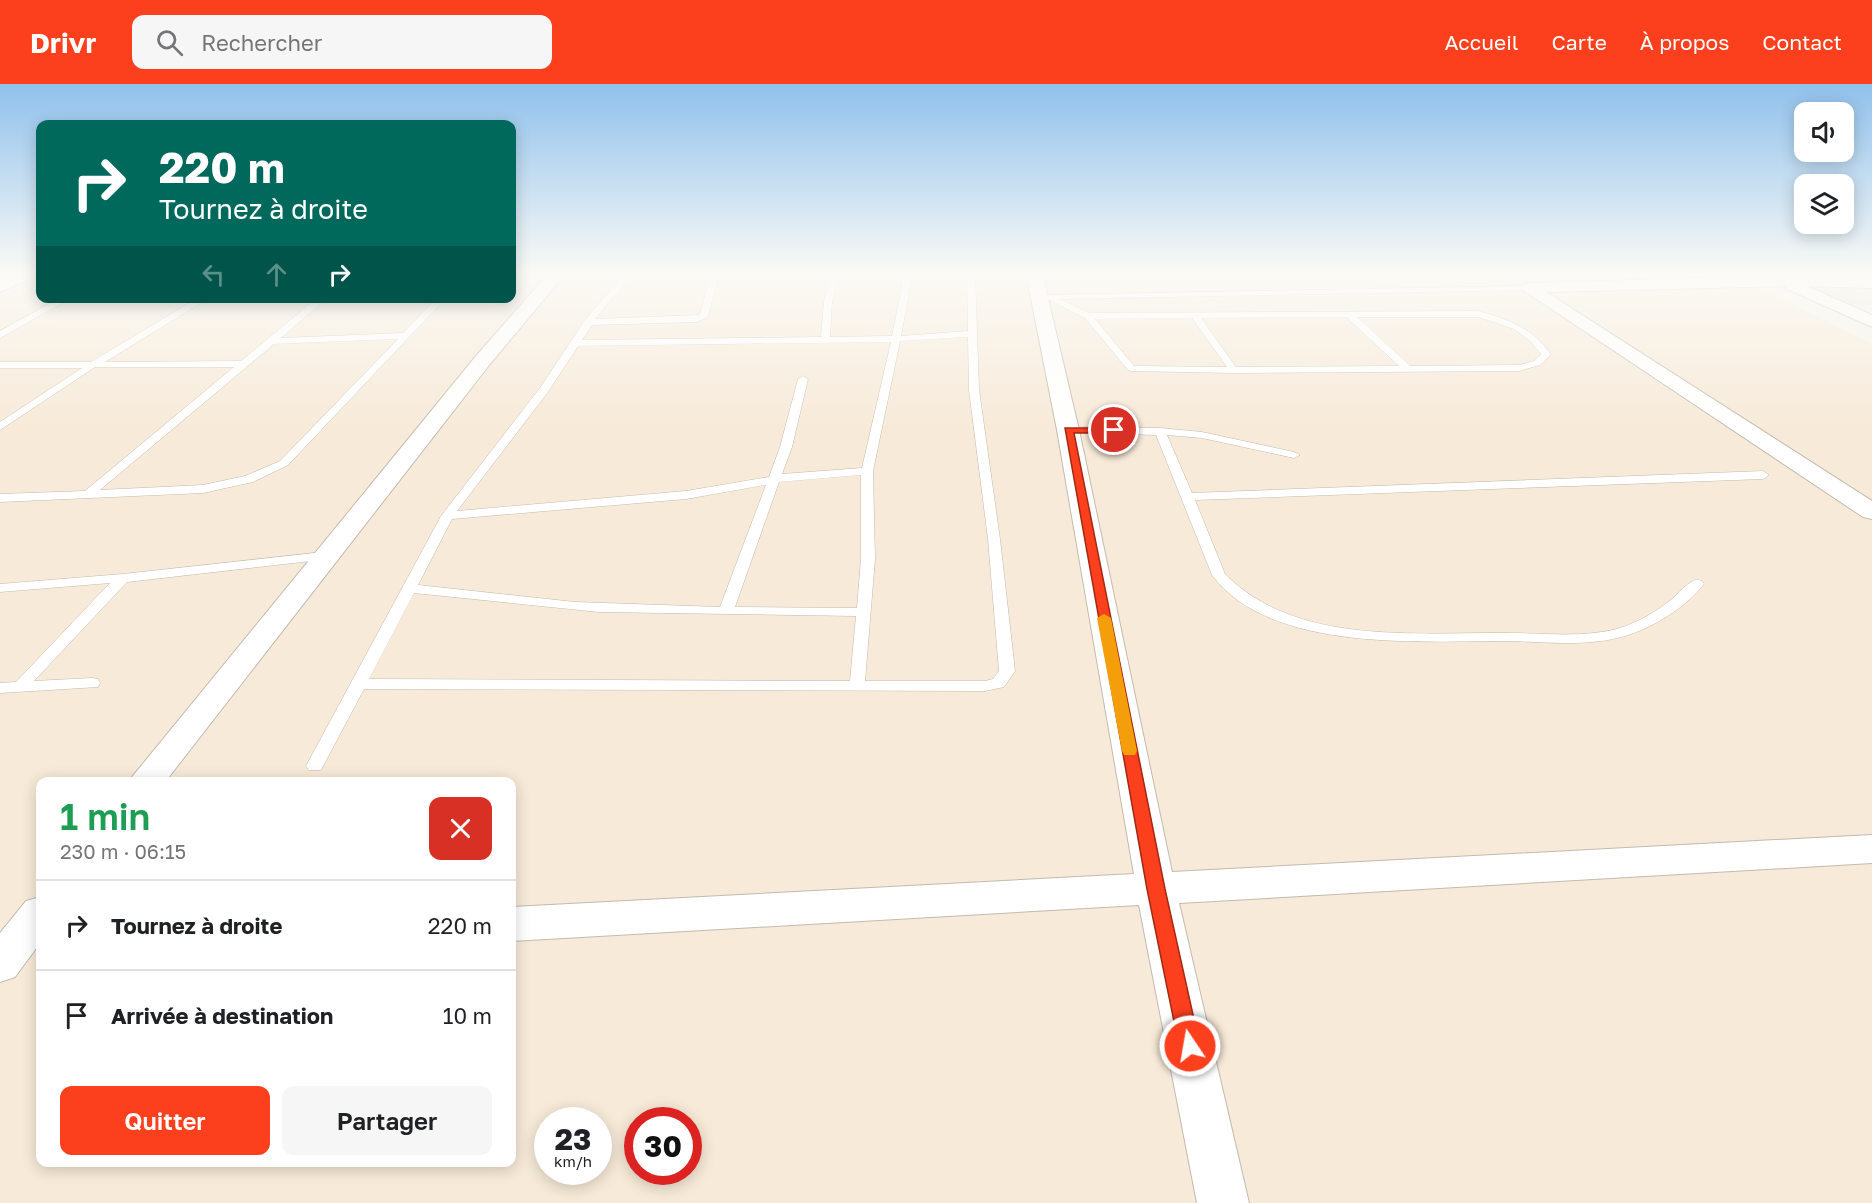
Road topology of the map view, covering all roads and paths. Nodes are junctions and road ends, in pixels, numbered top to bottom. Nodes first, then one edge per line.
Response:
1 (18, 325) edge
2 (162, 325) edge
3 (291, 325) edge
4 (416, 325) edge
5 (513, 325) edge
6 (586, 325) edge
7 (826, 325) edge
8 (899, 325) edge
9 (972, 325) edge
10 (1048, 325) edge
11 (1096, 325) edge
12 (1202, 325) edge
13 (1360, 325) edge
14 (1512, 325) edge
15 (1585, 325) edge
16 (972, 334) junction
17 (0, 335) edge
18 (406, 336) junction
19 (896, 339) junction
20 (825, 340) junction
21 (273, 341) junction
22 (573, 343) junction
23 (94, 364) junction
24 (243, 364) junction
25 (0, 365) edge
26 (1408, 369) junction
27 (1234, 370) junction
28 (802, 379) dead end
29 (0, 427) edge
30 (1068, 430) junction
31 (1160, 431) junction
32 (1294, 455) dead end
33 (867, 471) junction
34 (1763, 475) dead end
35 (772, 480) junction
36 (88, 494) junction
37 (1187, 497) junction
38 (0, 498) edge
39 (1872, 512) edge
40 (447, 516) junction
41 (324, 556) junction
42 (123, 578) junction
43 (1698, 584) dead end
44 (0, 588) edge
45 (409, 588) junction
46 (726, 611) junction
47 (863, 612) junction
48 (92, 683) dead end
49 (358, 684) junction
50 (21, 686) junction
51 (857, 687) junction
52 (0, 688) edge
53 (315, 766) dead end
54 (149, 777) edge
55 (1872, 849) edge
56 (1156, 889) junction
57 (36, 919) edge
58 (516, 924) edge
59 (13, 955) edge
60 (1223, 1203) edge

1 - 17 lane
2 - 23 lane
3 - 21 lane
4 - 18 lane
5 - 41 street
6 - 22 lane
7 - 20 lane
8 - 19 lane
9 - 16 lane
10 - 30 street
11 - 27 lane
12 - 27 lane
13 - 26 lane
14 - 26 lane
15 - 39 street
16 - 19 lane
16 - 51 lane
18 - 21 lane
18 - 36 lane
19 - 20 lane
19 - 33 lane
20 - 22 lane
21 - 24 lane
22 - 40 lane
23 - 24 lane
23 - 25 lane
23 - 29 lane
24 - 36 lane
26 - 27 lane
28 - 35 lane
30 - 31 lane
30 - 56 street
31 - 32 lane
31 - 37 lane
33 - 35 lane
33 - 47 lane
34 - 37 lane
35 - 40 lane
35 - 46 lane
36 - 38 lane
37 - 43 lane
40 - 45 lane
41 - 42 lane
41 - 54 street
42 - 44 lane
42 - 50 lane
45 - 46 lane
45 - 49 lane
46 - 47 lane
47 - 51 lane
48 - 50 lane
49 - 51 lane
49 - 53 lane
50 - 52 lane
55 - 56 street
56 - 58 street
56 - 60 street
57 - 59 street

